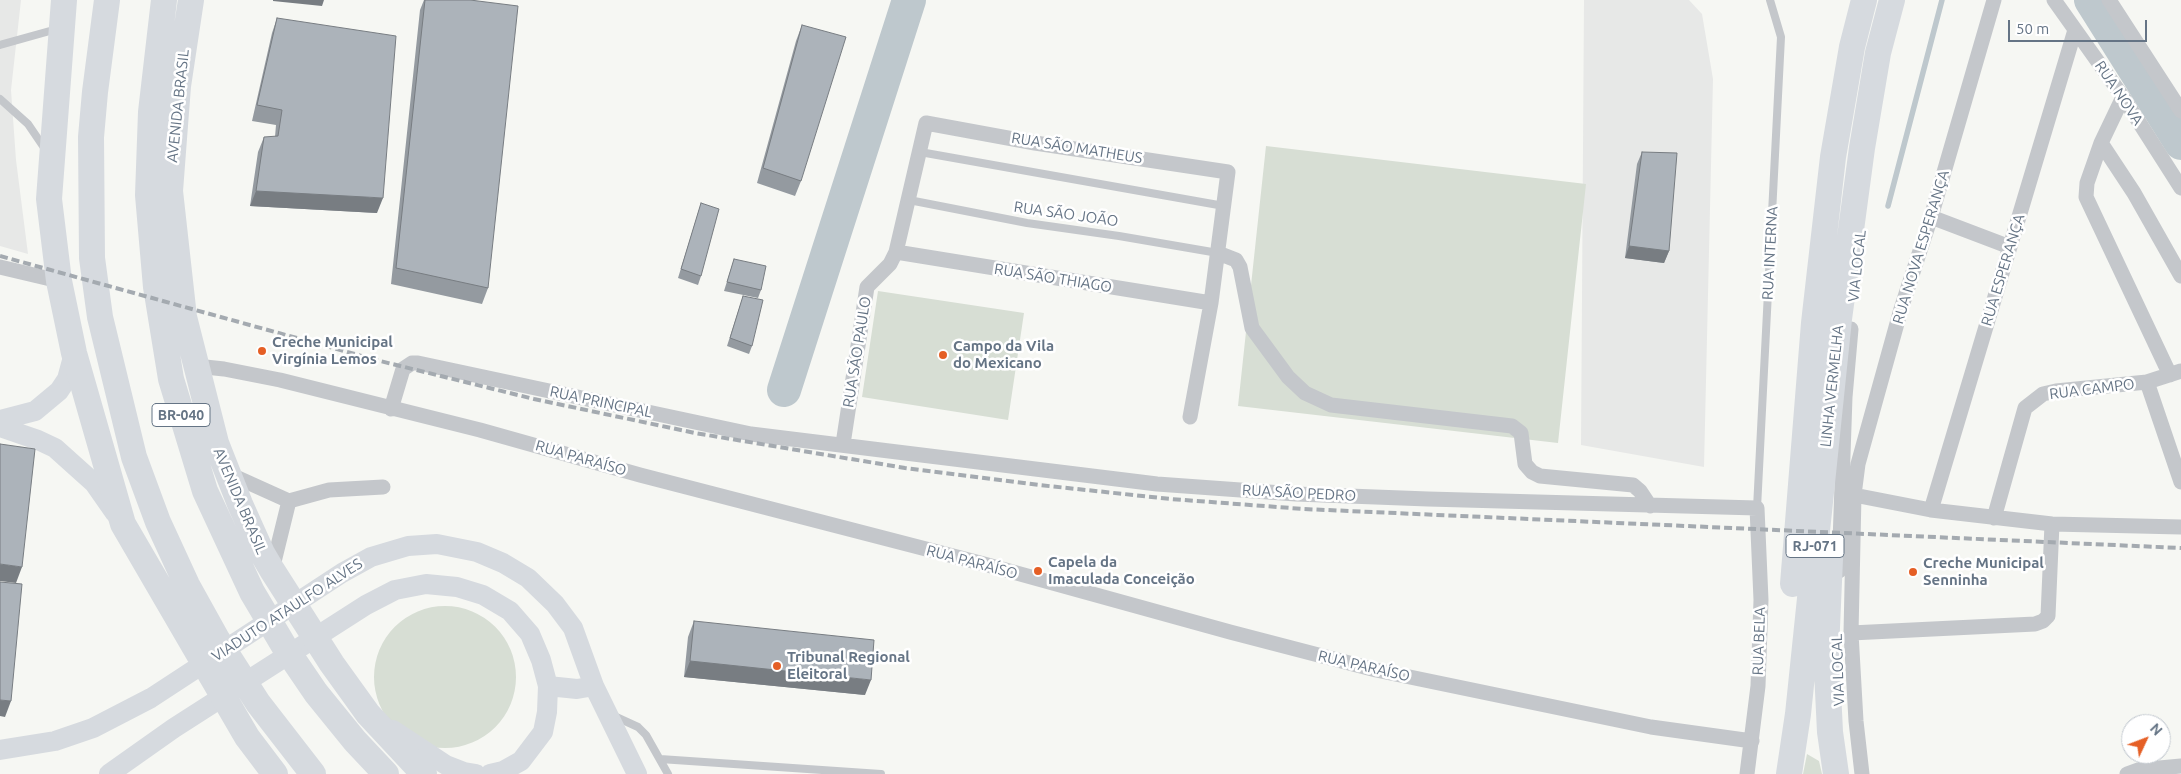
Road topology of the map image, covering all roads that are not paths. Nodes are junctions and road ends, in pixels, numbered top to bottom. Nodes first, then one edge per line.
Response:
1 (64, 0) edge
2 (107, 0) edge
3 (164, 0) edge
4 (191, 0) edge
5 (1770, 0) edge
6 (1864, 0) edge
7 (1892, 0) edge
8 (1902, 0) edge
9 (1994, 0) edge
10 (2054, 0) edge
11 (2109, 0) edge
12 (61, 28) junction
13 (2075, 30) junction
14 (0, 44) edge
15 (2124, 96) junction
16 (0, 99) edge
17 (2181, 111) edge
18 (926, 123) joint
19 (2101, 143) junction
20 (920, 152) junction
21 (51, 156) junction
22 (2181, 188) edge
23 (910, 200) junction
24 (1224, 206) junction
25 (1931, 217) junction
26 (2010, 247) junction
27 (896, 252) junction
28 (1218, 253) junction
29 (0, 267) edge
30 (2181, 276) edge
31 (59, 281) junction
32 (1211, 303) junction
33 (1839, 319) junction
34 (74, 353) junction
35 (196, 366) junction
36 (2176, 373) edge
37 (2147, 382) junction
38 (390, 409) junction
39 (1190, 417) dead end
40 (0, 420) edge
41 (0, 427) edge
42 (843, 444) junction
43 (226, 472) junction
44 (2181, 482) edge
45 (383, 487) dead end
46 (1854, 495) junction
47 (289, 501) junction
48 (1650, 506) junction
49 (1757, 508) junction
50 (1931, 510) junction
51 (1994, 518) junction
52 (123, 524) junction
53 (2052, 524) junction
54 (2181, 527) edge
55 (272, 570) junction
56 (1851, 633) junction
57 (548, 686) junction
58 (594, 686) junction
59 (607, 713) junction
60 (368, 714) junction
61 (1752, 741) junction
62 (0, 750) edge
63 (660, 759) junction
64 (2181, 766) edge
65 (110, 774) edge
66 (275, 774) edge
67 (312, 774) edge
68 (386, 774) edge
69 (424, 774) edge
70 (476, 774) edge
71 (490, 774) edge
72 (638, 774) edge
73 (668, 774) edge
74 (881, 774) edge
75 (1747, 774) edge
76 (1772, 774) edge
77 (1789, 774) edge
78 (1836, 774) edge
79 (1848, 774) edge
80 (1862, 774) edge
81 (2128, 774) edge

1 - 12 highway
2 - 67 highway
3 - 68 highway, AVENIDA BRASIL / BR-040
4 - 35 highway, AVENIDA BRASIL
5 - 49 lane, RUA INTERNA
6 - 76 highway, LINHA VERMELHA / RJ-071
7 - 33 highway, LINHA VERMELHA / RJ-071
8 - 79 street, VIA LOCAL
9 - 25 street, RUA NOVA ESPERANÇA
10 - 13 street, RUA NOVA
11 - 17 street
12 - 14 lane
12 - 21 highway
13 - 15 street, RUA NOVA
13 - 26 street, RUA ESPERANÇA
15 - 19 street
15 - 22 street, RUA NOVA
16 - 21 lane
18 - 20 street, RUA SÃO PAULO
18 - 24 street, RUA SÃO MATHEUS
19 - 30 street
19 - 36 street
20 - 23 street, RUA SÃO PAULO
20 - 24 lane
21 - 31 highway
23 - 27 street, RUA SÃO PAULO
23 - 28 lane, RUA SÃO JOÃO
24 - 28 street
25 - 26 street
25 - 46 street, RUA NOVA ESPERANÇA
26 - 50 street, RUA ESPERANÇA
27 - 32 street, RUA SÃO THIAGO
27 - 42 street, RUA SÃO PAULO
28 - 32 street
28 - 48 street
29 - 31 street
31 - 34 highway
32 - 39 street
33 - 77 highway, LINHA VERMELHA / RJ-071
33 - 78 highway
34 - 40 main road
34 - 52 highway
35 - 38 street, RUA PARAÍSO
35 - 43 highway, AVENIDA BRASIL
36 - 37 street
37 - 44 street, RUA CAMPO
37 - 51 street, RUA CAMPO
38 - 42 street, RUA PRINCIPAL
38 - 61 street, RUA PARAÍSO
41 - 52 main road
42 - 48 street, RUA SÃO PEDRO
43 - 47 street
43 - 55 highway, AVENIDA BRASIL
45 - 47 street
46 - 50 street
46 - 56 street
47 - 55 street
48 - 49 street, RUA SÃO PEDRO
49 - 61 street, RUA BELA
50 - 51 street
51 - 53 street
52 - 66 highway
53 - 54 street
53 - 56 street
55 - 60 highway, AVENIDA BRASIL
56 - 80 street
57 - 58 main road
57 - 65 main road
57 - 71 main road
58 - 59 main road, VIADUTO ATAULFO ALVES
58 - 62 main road, VIADUTO ATAULFO ALVES
59 - 63 lane
59 - 72 main road, VIADUTO ATAULFO ALVES
60 - 69 highway, AVENIDA BRASIL
60 - 70 main road
61 - 75 street, RUA BELA
63 - 73 lane
63 - 74 lane
64 - 81 street

